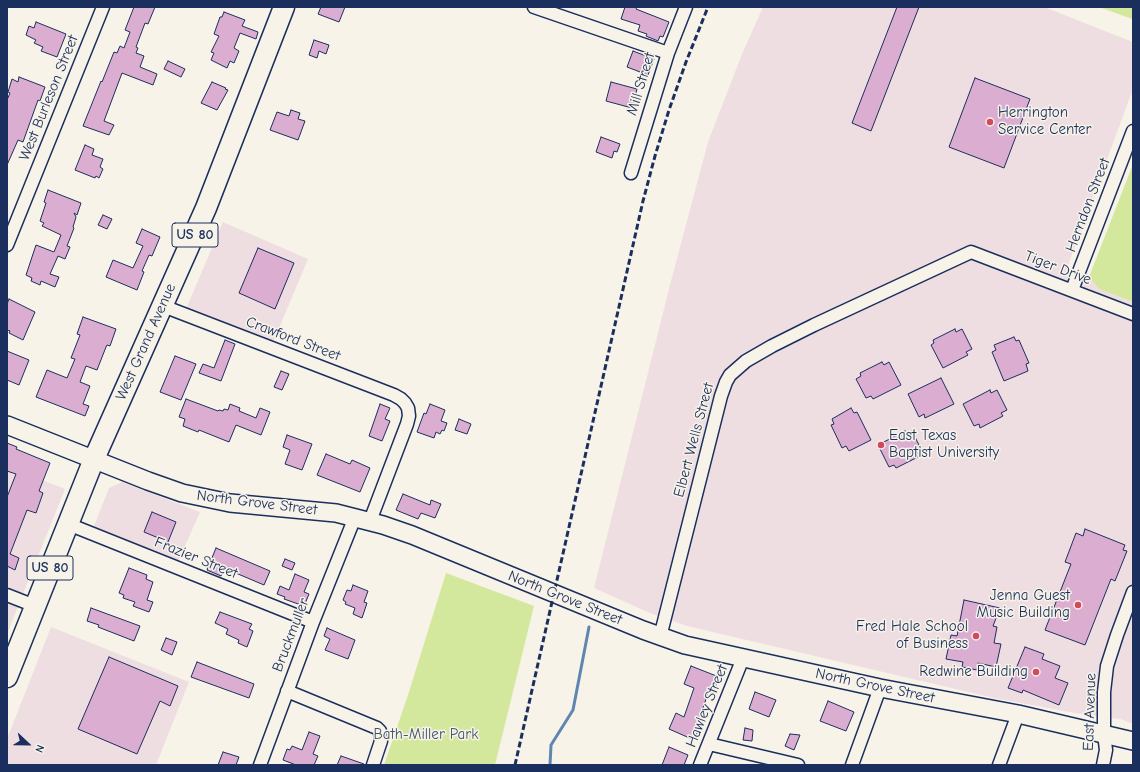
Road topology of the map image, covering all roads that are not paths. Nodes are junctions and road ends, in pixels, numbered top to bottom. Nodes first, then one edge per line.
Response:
1 (103, 7) edge
2 (284, 7) edge
3 (534, 7) edge
4 (686, 7) edge
5 (668, 53) junction
6 (1133, 131) edge
7 (631, 173) dead end
8 (7, 245) edge
9 (971, 252) joint
10 (1072, 290) junction
11 (163, 306) junction
12 (1133, 314) edge
13 (408, 408) joint
14 (7, 425) edge
15 (94, 459) junction
16 (363, 519) junction
17 (68, 524) junction
18 (1133, 592) edge
19 (7, 595) edge
20 (35, 606) junction
21 (313, 622) junction
22 (660, 637) junction
23 (743, 658) junction
24 (7, 677) edge
25 (880, 688) junction
26 (287, 691) junction
27 (1018, 714) junction
28 (1104, 734) junction
29 (1133, 741) edge
30 (709, 744) junction
31 (260, 765) edge
32 (373, 765) edge
33 (700, 765) edge
34 (798, 765) edge
35 (852, 765) edge
36 (999, 765) edge
37 (1103, 765) edge

1 - 8 street, West Burleson Street
2 - 11 highway, West Grand Avenue / US 80
3 - 5 street
4 - 5 street, Mill Street
5 - 7 street, Mill Street
6 - 10 street, Herndon Street
9 - 10 street, Tiger Drive
9 - 22 street, Elbert Wells Street
10 - 12 street, Tiger Drive
11 - 13 street, Crawford Street
11 - 15 highway, West Grand Avenue / US 80
13 - 16 street, Bruckmuller
14 - 15 main road, North Grove Street
15 - 16 main road, North Grove Street
15 - 17 highway, West Grand Avenue / US 80
16 - 21 street, Bruckmuller
16 - 22 main road, North Grove Street
17 - 20 highway, West Grand Avenue / US 80
17 - 21 street, Frazier Street
18 - 28 street, East Avenue
19 - 20 street
20 - 24 highway, West Grand Avenue / US 80
21 - 26 street, Bruckmuller
22 - 23 main road, North Grove Street
23 - 25 main road, North Grove Street
23 - 30 street, Hawley Street
25 - 27 main road, North Grove Street
25 - 35 street
26 - 31 street, Bruckmuller
26 - 32 street
27 - 28 main road, North Grove Street
27 - 36 street
28 - 29 main road, North Grove Street
28 - 37 street, East Avenue
30 - 33 street, Hawley Street
30 - 34 street

